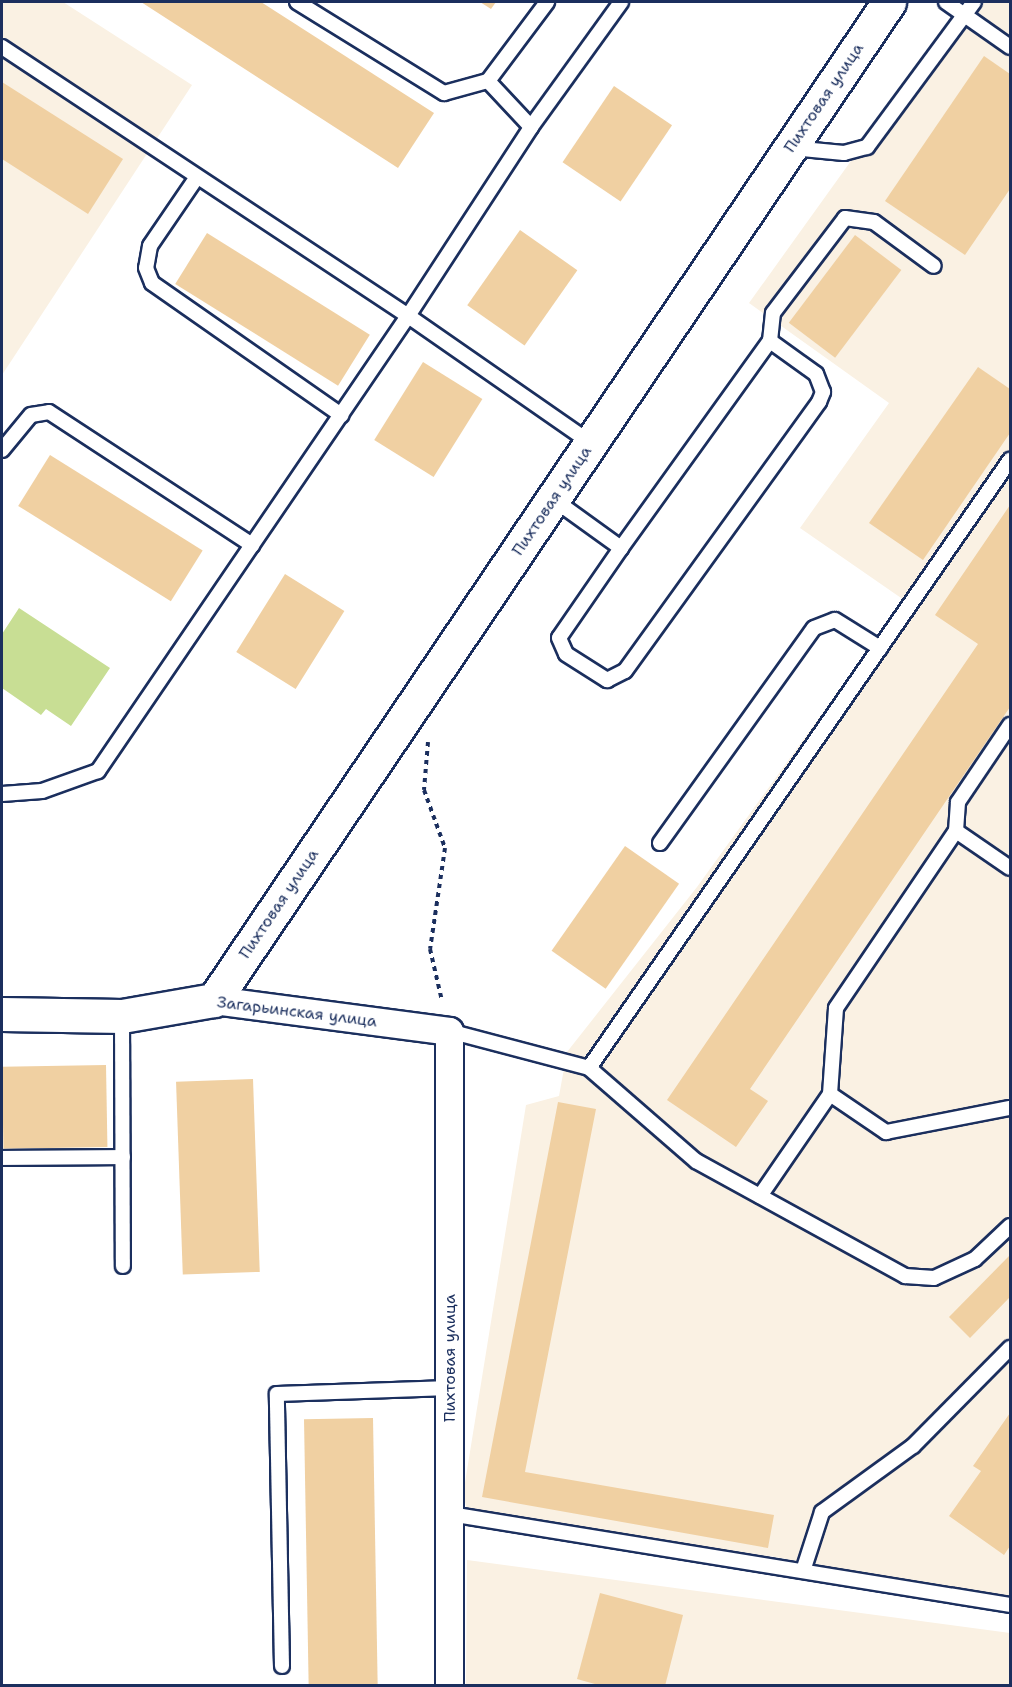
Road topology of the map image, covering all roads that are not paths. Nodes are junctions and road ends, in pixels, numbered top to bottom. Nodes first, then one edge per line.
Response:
1 (297, 2) edge
2 (547, 2) edge
3 (621, 2) edge
4 (889, 2) edge
5 (946, 2) edge
6 (974, 2) edge
7 (964, 14) junction
8 (2, 47) edge
9 (1011, 47) edge
10 (488, 81) junction
11 (531, 126) junction
12 (790, 148) junction
13 (197, 177) junction
14 (934, 266) dead end
15 (408, 316) junction
16 (770, 341) junction
17 (341, 415) junction
18 (591, 443) junction
19 (2, 450) edge
20 (1011, 459) edge
21 (553, 499) junction
22 (252, 545) junction
23 (621, 548) junction
24 (880, 648) junction
25 (1011, 725) edge
26 (2, 794) edge
27 (956, 831) junction
28 (660, 843) dead end
29 (1011, 868) edge
30 (214, 1000) junction
31 (2, 1014) edge
32 (122, 1016) junction
33 (449, 1031) junction
34 (589, 1068) junction
35 (830, 1094) junction
36 (1011, 1108) edge
37 (123, 1157) junction
38 (2, 1158) edge
39 (760, 1196) junction
40 (1011, 1226) edge
41 (123, 1266) dead end
42 (1011, 1348) edge
43 (450, 1388) junction
44 (450, 1514) junction
45 (803, 1571) junction
46 (1011, 1605) edge
47 (282, 1666) dead end
48 (449, 1686) edge

1 - 10 lane
2 - 10 lane
3 - 11 lane
4 - 12 main road, Пихтовая улица
5 - 7 lane
6 - 7 lane
7 - 9 lane
7 - 12 lane
8 - 13 lane
10 - 11 lane
11 - 15 lane
12 - 18 main road, Пихтовая улица
13 - 15 lane
13 - 17 lane
14 - 16 lane
15 - 17 lane
15 - 18 lane
16 - 23 lane
16 - 23 lane
17 - 22 lane
18 - 21 main road, Пихтовая улица
19 - 22 lane
20 - 24 lane
21 - 23 lane
21 - 30 main road, Пихтовая улица
22 - 26 lane
24 - 28 lane
24 - 34 lane
25 - 27 lane
27 - 29 lane
27 - 35 lane
30 - 32 main road, Загарьинская улица
30 - 33 street, Загарьинская улица
31 - 32 main road, Загарьинская улица
32 - 37 lane
33 - 34 lane
33 - 43 street, Пихтовая улица
34 - 39 lane
35 - 36 lane
35 - 39 lane
37 - 38 lane
37 - 41 lane
39 - 40 lane
42 - 45 lane
43 - 44 street, Пихтовая улица
43 - 47 lane
44 - 45 lane
44 - 48 street, Пихтовая улица
45 - 46 lane

